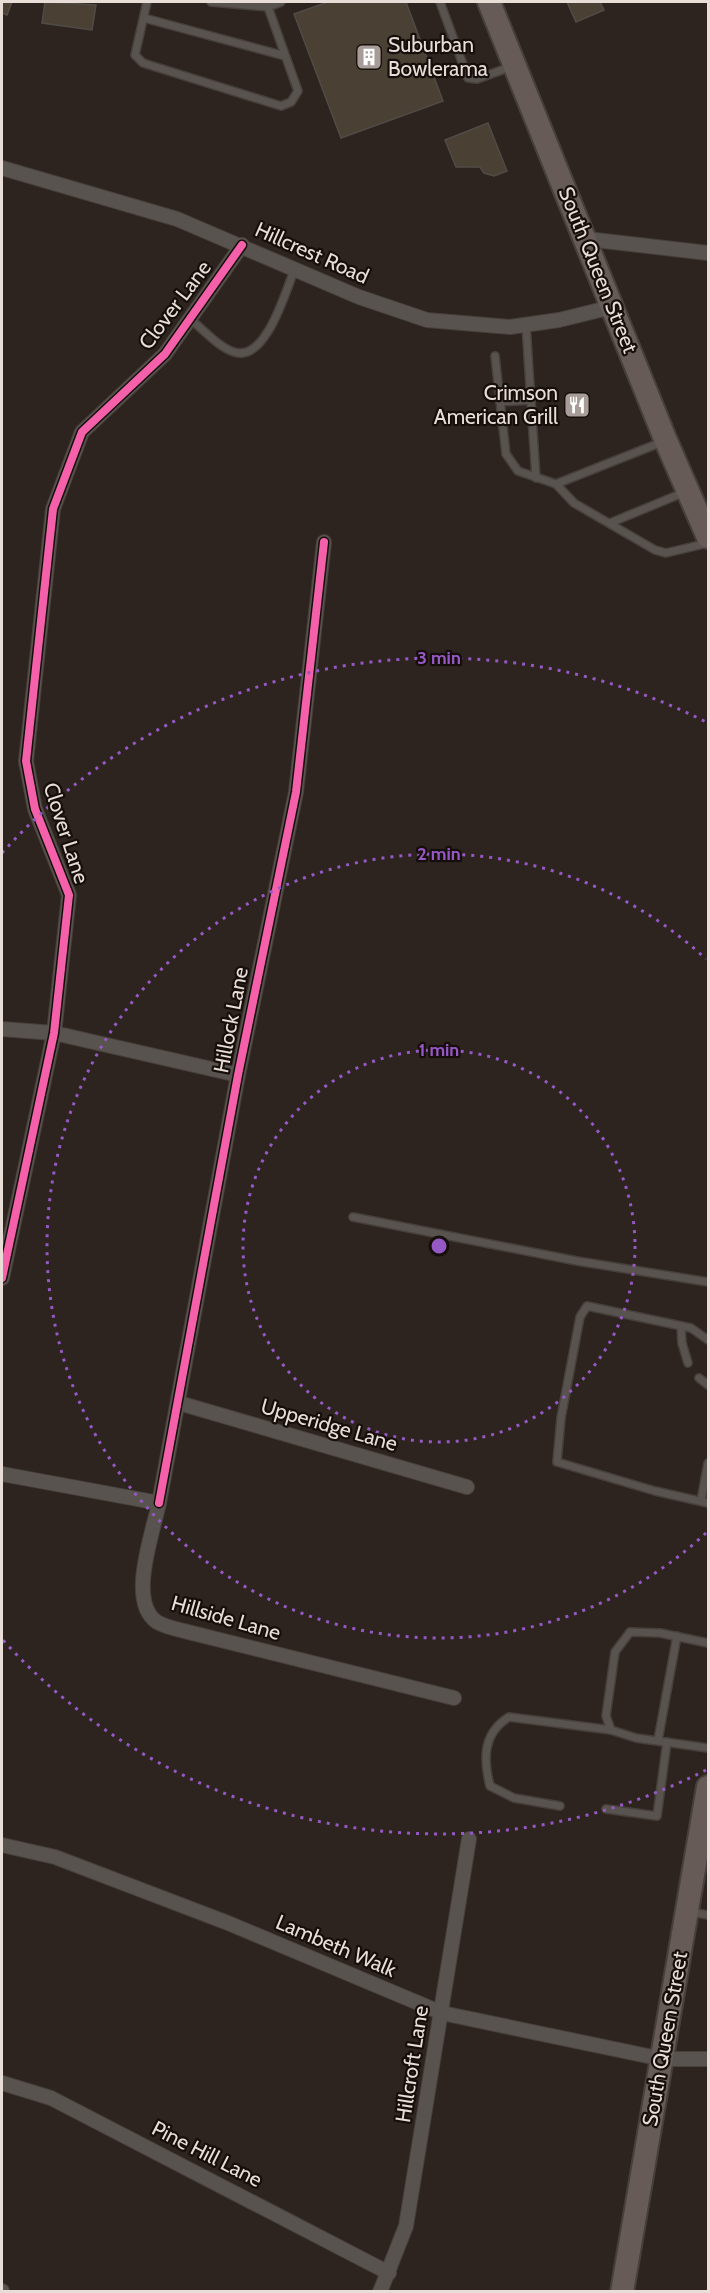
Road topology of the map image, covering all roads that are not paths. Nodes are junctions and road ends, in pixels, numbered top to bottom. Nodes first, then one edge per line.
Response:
1 (147, 2) edge
2 (211, 2) edge
3 (281, 2) edge
4 (440, 2) edge
5 (489, 2) edge
6 (268, 4) edge
7 (144, 18) junction
8 (285, 56) junction
9 (515, 65) junction
10 (2, 168) edge
11 (587, 239) junction
12 (242, 245) junction
13 (708, 253) edge
14 (295, 268) junction
15 (612, 308) junction
16 (190, 319) junction
17 (526, 325) junction
18 (495, 356) dead end
19 (531, 400) junction
20 (500, 402) junction
21 (666, 441) junction
22 (536, 478) junction
23 (556, 484) junction
24 (688, 491) junction
25 (610, 523) junction
26 (708, 537) edge
27 (324, 542) dead end
28 (708, 543) edge
29 (2, 1029) edge
30 (54, 1033) junction
31 (238, 1075) junction
32 (353, 1217) dead end
33 (2, 1278) edge
34 (708, 1282) edge
35 (681, 1326) junction
36 (708, 1340) edge
37 (688, 1363) dead end
38 (699, 1378) dead end
39 (708, 1385) edge
40 (179, 1403) junction
41 (708, 1463) edge
42 (2, 1474) edge
43 (466, 1487) dead end
44 (705, 1502) edge
45 (159, 1503) junction
46 (677, 1636) junction
47 (708, 1643) edge
48 (454, 1698) dead end
49 (611, 1730) junction
50 (658, 1740) junction
51 (667, 1742) junction
52 (708, 1748) edge
53 (708, 1797) edge
54 (560, 1806) dead end
55 (606, 1809) dead end
56 (469, 1839) dead end
57 (2, 1845) edge
58 (698, 1913) edge
59 (442, 2013) junction
60 (662, 2059) junction
61 (708, 2059) edge
62 (2, 2083) edge
63 (388, 2273) junction
64 (380, 2292) edge
65 (622, 2292) edge

1 - 7 lane
2 - 6 lane
3 - 6 lane
4 - 9 lane
5 - 9 main road, South Queen Street
6 - 8 lane
7 - 8 lane
7 - 8 lane
9 - 11 main road, South Queen Street
10 - 12 street, Hillcrest Road
11 - 13 street
11 - 15 main road, South Queen Street
12 - 14 street, Hillcrest Road
12 - 16 street, Clover Lane
14 - 16 lane
14 - 17 street, Hillcrest Road
15 - 17 street, Hillcrest Road
15 - 21 main road, South Queen Street
16 - 30 street, Clover Lane
17 - 19 lane
18 - 20 lane
19 - 20 lane
19 - 22 lane
20 - 22 lane
21 - 23 lane
21 - 24 main road, South Queen Street
22 - 23 lane
23 - 25 lane
24 - 25 lane
24 - 26 main road, South Queen Street
25 - 28 lane
27 - 31 street, Hillock Lane
29 - 30 street
30 - 31 street
30 - 33 street, Clover Lane
31 - 40 street, Hillock Lane
32 - 34 lane
35 - 36 lane
35 - 37 lane
35 - 44 lane
38 - 39 lane
40 - 43 street, Upperidge Lane
40 - 45 street, Hillock Lane
41 - 44 lane
42 - 45 street
45 - 48 street, Hillside Lane
46 - 47 lane
46 - 49 lane
46 - 50 lane
49 - 50 lane
49 - 54 lane
50 - 51 lane
51 - 52 lane
51 - 55 lane
53 - 58 main road, South Queen Street
56 - 59 street, Hillcroft Lane
57 - 59 street, Lambeth Walk
58 - 60 main road, South Queen Street
59 - 60 street, Lambeth Walk
59 - 63 street, Hillcroft Lane
60 - 61 street, Lambeth Walk
60 - 65 main road, South Queen Street
62 - 63 street, Pine Hill Lane
63 - 64 street, Hillcroft Lane

